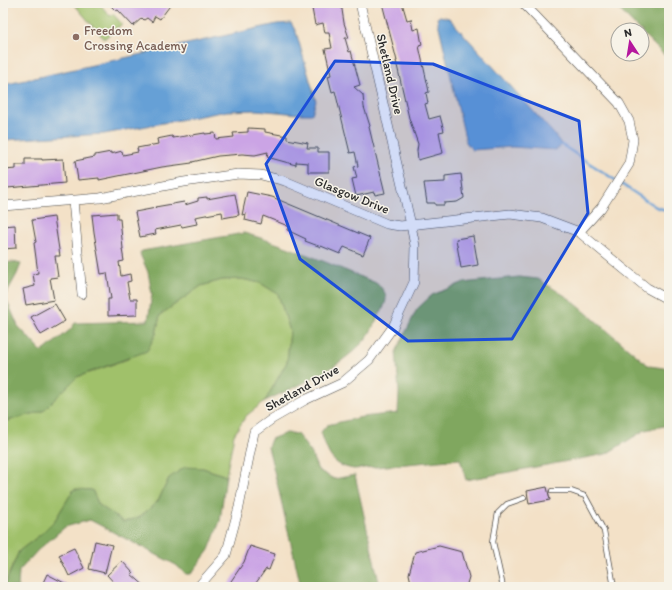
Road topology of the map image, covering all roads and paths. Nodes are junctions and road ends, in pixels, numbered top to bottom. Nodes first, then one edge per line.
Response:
1 (360, 3) edge
2 (523, 3) edge
3 (73, 201) junction
4 (3, 206) edge
5 (411, 225) junction
6 (579, 232) junction
7 (82, 294) dead end
8 (669, 300) edge
9 (552, 491) dead end
10 (524, 498) dead end
11 (198, 587) edge
12 (503, 587) edge
13 (614, 587) edge

1 - 5 street, Shetland Drive
2 - 6 street
3 - 4 street, Glasgow Drive
3 - 5 street, Glasgow Drive
3 - 7 street
5 - 6 street, Glasgow Drive
5 - 11 street, Shetland Drive
6 - 8 street, Glasgow Drive
9 - 13 lane
10 - 12 lane

